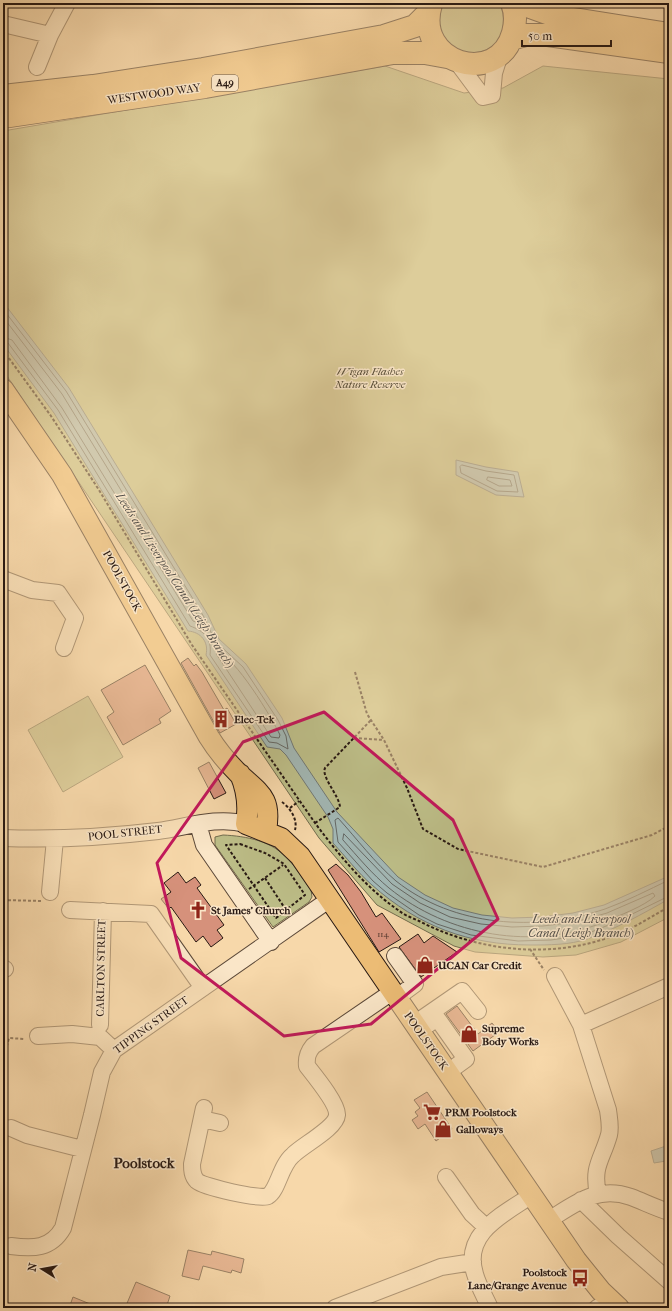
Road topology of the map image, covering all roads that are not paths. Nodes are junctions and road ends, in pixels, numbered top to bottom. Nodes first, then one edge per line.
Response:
1 (67, 3) edge
2 (512, 3) edge
3 (519, 3) edge
4 (430, 6) edge
5 (3, 24) edge
6 (669, 34) edge
7 (50, 35) junction
8 (506, 47) junction
9 (669, 52) edge
10 (452, 59) junction
11 (37, 66) dead end
12 (3, 96) edge
13 (3, 117) edge
14 (3, 389) edge
15 (3, 579) edge
16 (64, 648) dead end
17 (240, 774) junction
18 (198, 824) junction
19 (246, 824) junction
20 (266, 830) junction
21 (3, 838) edge
22 (56, 838) junction
23 (49, 896) road end
24 (330, 899) junction
25 (70, 910) dead end
26 (103, 911) junction
27 (271, 942) junction
28 (395, 956) dead end
29 (555, 976) road end
30 (669, 986) edge
31 (203, 988) junction
32 (394, 995) junction
33 (478, 1011) dead end
34 (100, 1025) dead end
35 (581, 1025) junction
36 (417, 1028) junction
37 (38, 1036) road end
38 (114, 1050) junction
39 (220, 1123) dead end
40 (11, 1128) dead end
41 (82, 1149) junction
42 (446, 1177) dead end
43 (598, 1194) junction
44 (532, 1195) junction
45 (581, 1200) junction
46 (669, 1212) edge
47 (549, 1220) junction
48 (486, 1227) junction
49 (11, 1246) dead end
50 (473, 1262) junction
51 (669, 1281) edge
52 (609, 1305) edge
53 (335, 1308) edge
54 (490, 1308) edge

1 - 7 street
2 - 8 highway
3 - 6 highway
4 - 10 highway, A49
4 - 12 highway, WESTWOOD WAY / A49
5 - 7 street
7 - 11 street
8 - 9 highway, A49
8 - 10 highway, A49
8 - 10 street
10 - 13 highway, WESTWOOD WAY / A49
14 - 17 main road, POOLSTOCK
15 - 16 street
17 - 19 main road, POOLSTOCK
17 - 20 main road, POOLSTOCK
18 - 19 street, POOL STREET
18 - 22 street, POOL STREET
18 - 27 street
19 - 20 main road, POOLSTOCK
20 - 24 main road, POOLSTOCK
21 - 22 street, POOL STREET
22 - 23 street
24 - 27 street, TIPPING STREET
24 - 32 main road, POOLSTOCK
25 - 26 street
26 - 31 street
26 - 34 street, CARLTON STREET
27 - 31 street, TIPPING STREET
28 - 32 street
29 - 35 street
30 - 35 street
31 - 38 street, TIPPING STREET
32 - 36 main road, POOLSTOCK
32 - 39 street
33 - 36 street
35 - 43 street
36 - 44 main road, POOLSTOCK
37 - 38 street
38 - 41 street, TIPPING STREET
40 - 41 street
41 - 49 street, TIPPING STREET
42 - 48 street
43 - 45 street
43 - 46 street
44 - 47 main road, POOLSTOCK
44 - 48 street
45 - 47 street
45 - 51 street
47 - 52 main road, POOLSTOCK
48 - 50 street
50 - 53 street
50 - 54 street

